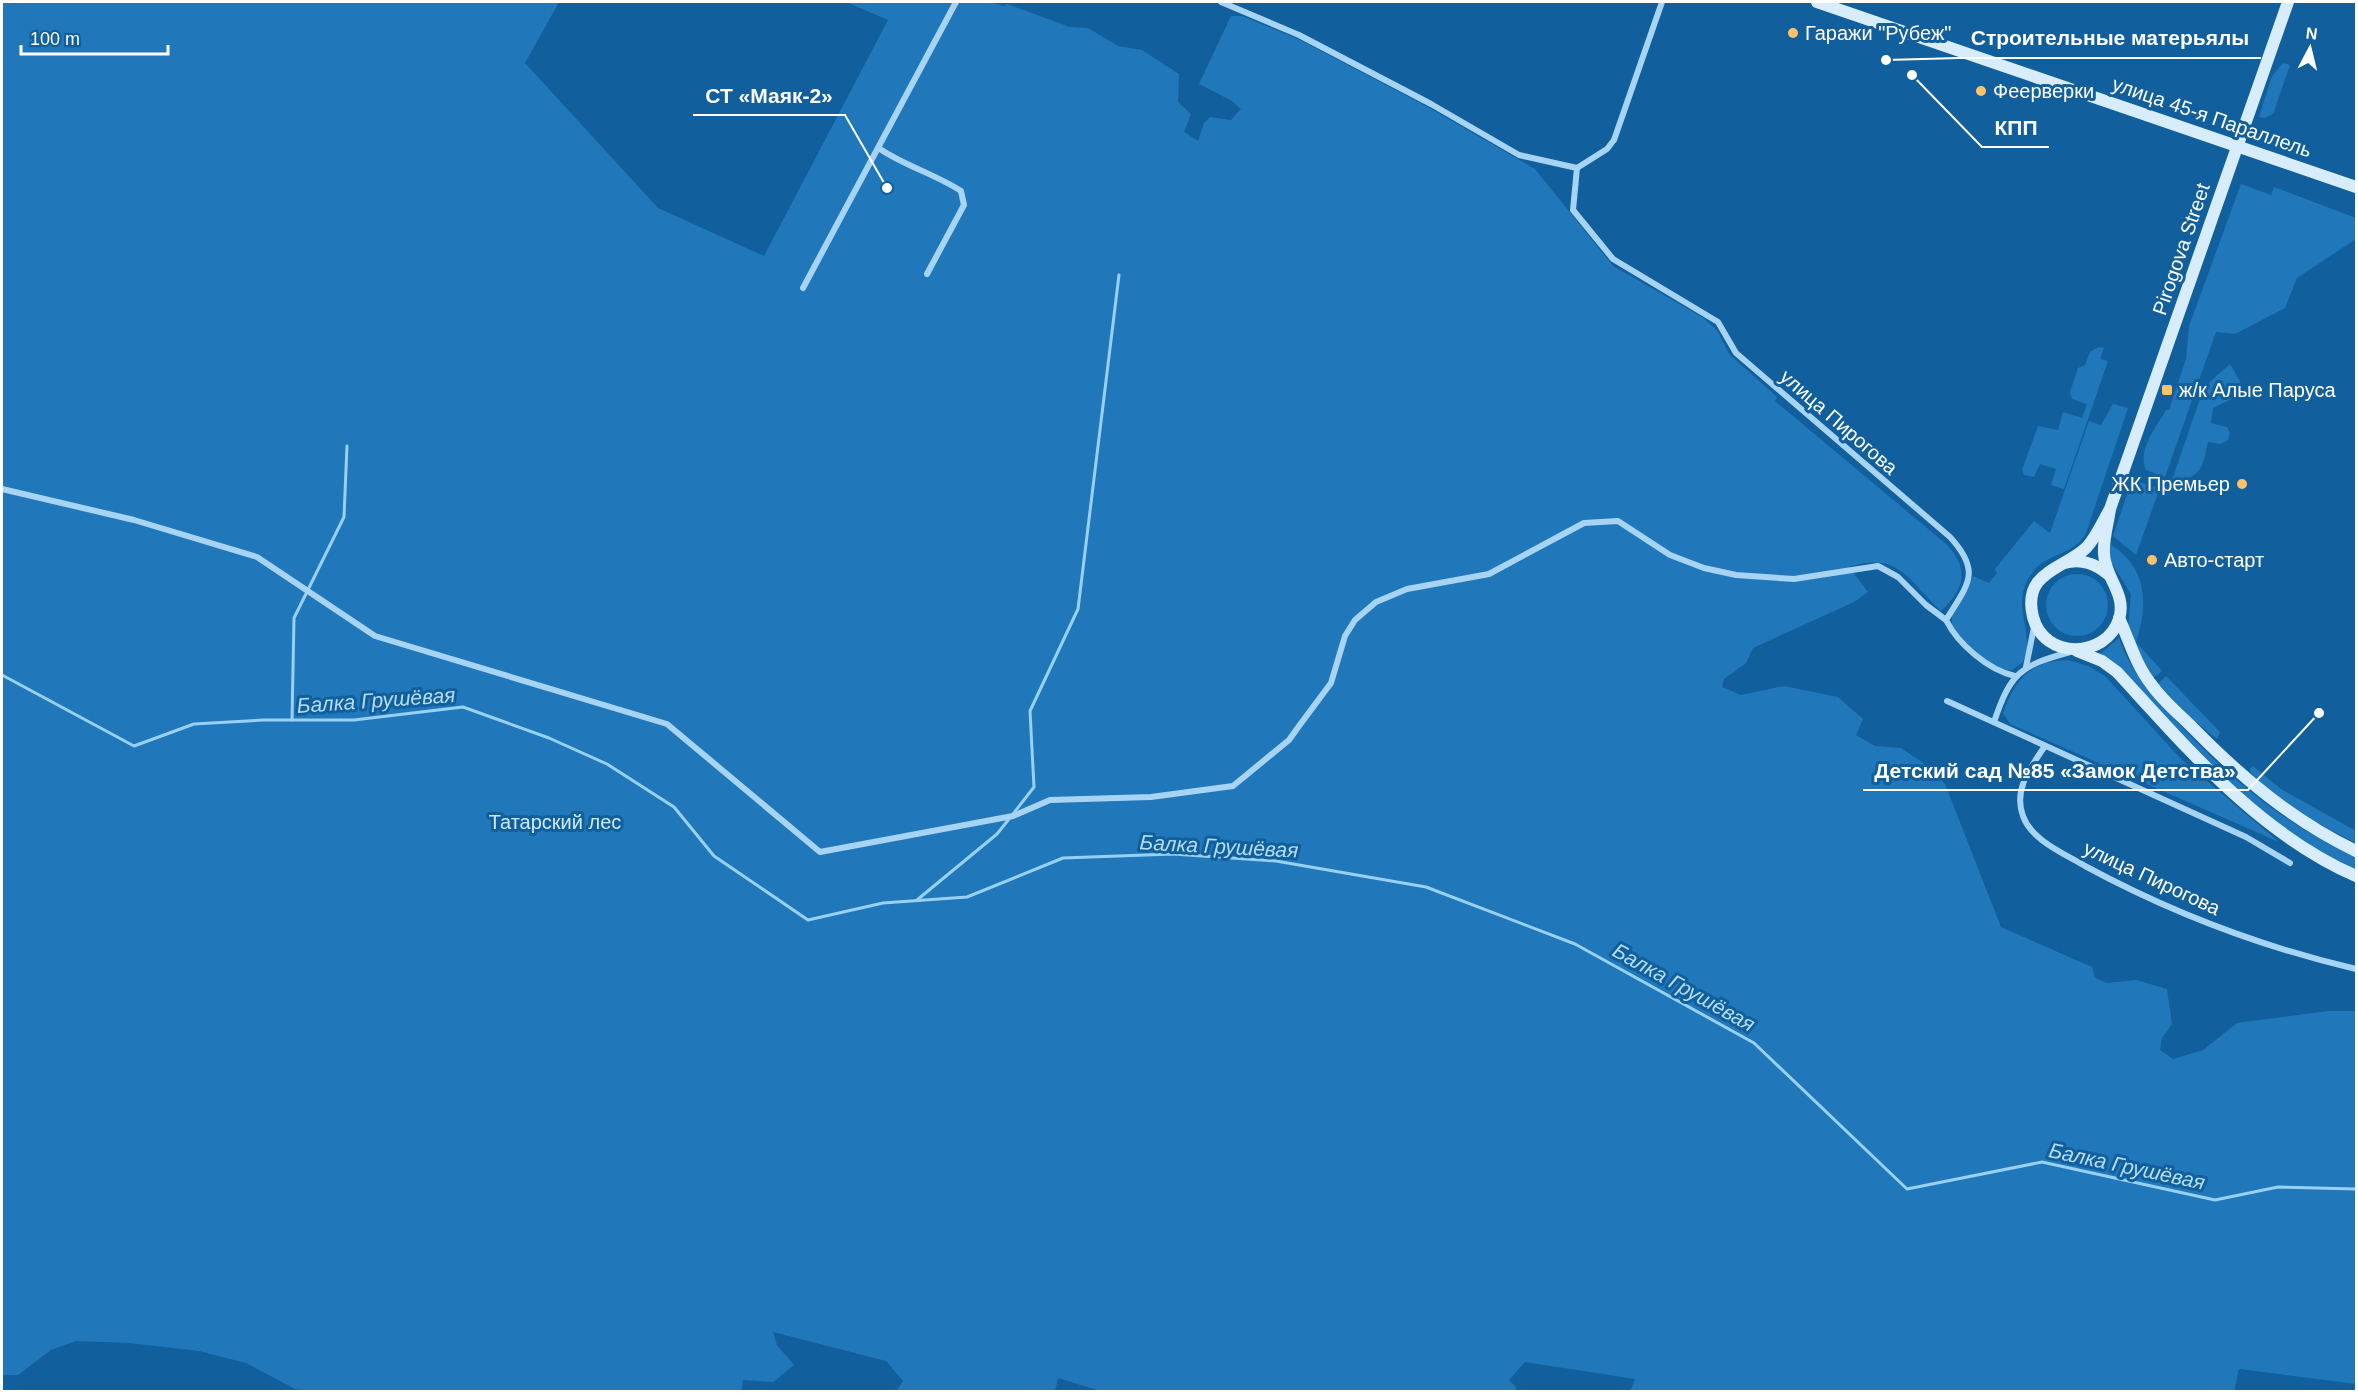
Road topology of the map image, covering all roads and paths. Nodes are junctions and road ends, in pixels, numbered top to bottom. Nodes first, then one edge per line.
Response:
1 (956, 2) edge
2 (1221, 2) edge
3 (1662, 2) edge
4 (1817, 2) edge
5 (2288, 2) edge
6 (2238, 146) junction
7 (880, 149) junction
8 (1577, 168) junction
9 (2356, 187) edge
10 (927, 274) dead end
11 (803, 288) dead end
12 (2, 489) edge
13 (2110, 509) junction
14 (2058, 565) junction
15 (2110, 576) junction
16 (2119, 618) junction
17 (1946, 620) junction
18 (2034, 620) junction
19 (2076, 650) junction
20 (2026, 667) junction
21 (2015, 676) junction
22 (1947, 702) dead end
23 (1994, 722) junction
24 (2046, 746) junction
25 (2356, 851) edge
26 (2290, 863) dead end
27 (2356, 876) edge
28 (2356, 969) edge

1 - 7 street
2 - 8 street
3 - 8 street
4 - 6 main road, улица 45-я Параллель
5 - 6 main road, Pirogova Street
6 - 9 main road, улица 45-я Параллель
6 - 13 main road, Pirogova Street
7 - 10 street
7 - 11 street
8 - 17 street, улица Пирогова
12 - 17 street
13 - 14 main road, Pirogova Street
13 - 15 main road, Pirogova Street
14 - 15 main road
14 - 18 main road, Pirogova Street
15 - 16 main road, Pirogova Street
16 - 19 main road
16 - 25 main road, Pirogova Street
17 - 21 street
18 - 19 main road
18 - 20 street
19 - 20 street
19 - 27 main road
20 - 21 street
21 - 23 street
22 - 23 street
23 - 24 street
24 - 26 street
24 - 28 street, улица Пирогова

